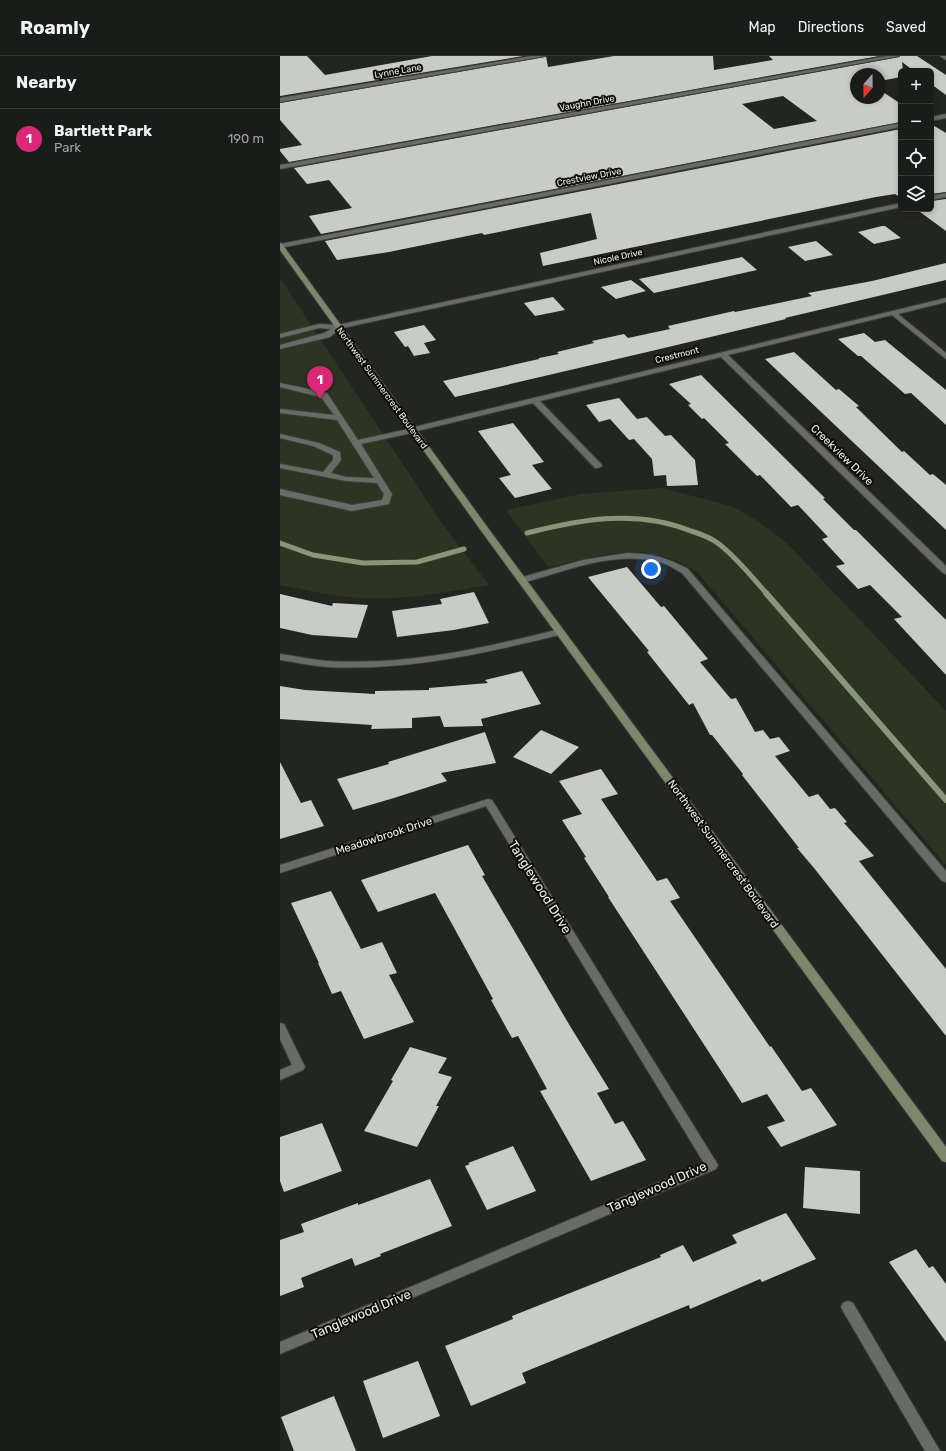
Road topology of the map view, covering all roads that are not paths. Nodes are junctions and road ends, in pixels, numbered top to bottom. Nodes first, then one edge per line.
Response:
1 (542, 56) edge
2 (896, 56) edge
3 (943, 56) edge
4 (946, 58) edge
5 (280, 100) edge
6 (946, 116) edge
7 (934, 118) edge
8 (898, 126) edge
9 (280, 167) edge
10 (946, 195) edge
11 (934, 197) edge
12 (898, 206) edge
13 (280, 246) edge
14 (946, 300) edge
15 (893, 313) junction
16 (338, 327) junction
17 (280, 336) edge
18 (280, 346) edge
19 (722, 354) junction
20 (946, 357) edge
21 (280, 385) edge
22 (534, 400) junction
23 (280, 411) edge
24 (339, 418) junction
25 (412, 430) junction
26 (280, 436) edge
27 (356, 443) junction
28 (280, 466) edge
29 (598, 466) dead end
30 (325, 475) junction
31 (380, 481) junction
32 (280, 492) edge
33 (946, 571) edge
34 (522, 580) junction
35 (560, 632) junction
36 (280, 657) edge
37 (488, 802) joint
38 (280, 869) edge
39 (946, 878) edge
40 (280, 1027) edge
41 (280, 1075) edge
42 (946, 1158) edge
43 (848, 1307) dead end
44 (280, 1348) edge
45 (933, 1451) edge

1 - 5 street, Lynne Lane
2 - 9 street, Vaughn Drive
3 - 4 street
6 - 7 street
8 - 13 street, Crestview Drive
10 - 11 street
12 - 16 street, Nicole Drive
13 - 16 street, Northwest Summercrest Boulevard
14 - 15 street, Crestmont
15 - 19 street, Crestmont
15 - 20 street
16 - 17 street
16 - 18 street
16 - 25 street, Northwest Summercrest Boulevard
19 - 22 street, Crestmont
19 - 33 street, Creekview Drive
21 - 24 street
22 - 25 street, Crestmont
22 - 29 street
23 - 24 street
24 - 27 street
25 - 27 street, Crestmont
25 - 34 street, Northwest Summercrest Boulevard
26 - 30 street
27 - 31 street
28 - 30 street
30 - 31 street
31 - 32 street
34 - 35 street, Northwest Summercrest Boulevard
34 - 39 street
35 - 36 street
35 - 42 street, Northwest Summercrest Boulevard
37 - 38 street, Meadowbrook Drive
37 - 44 street, Tanglewood Drive
40 - 41 street
43 - 45 street

